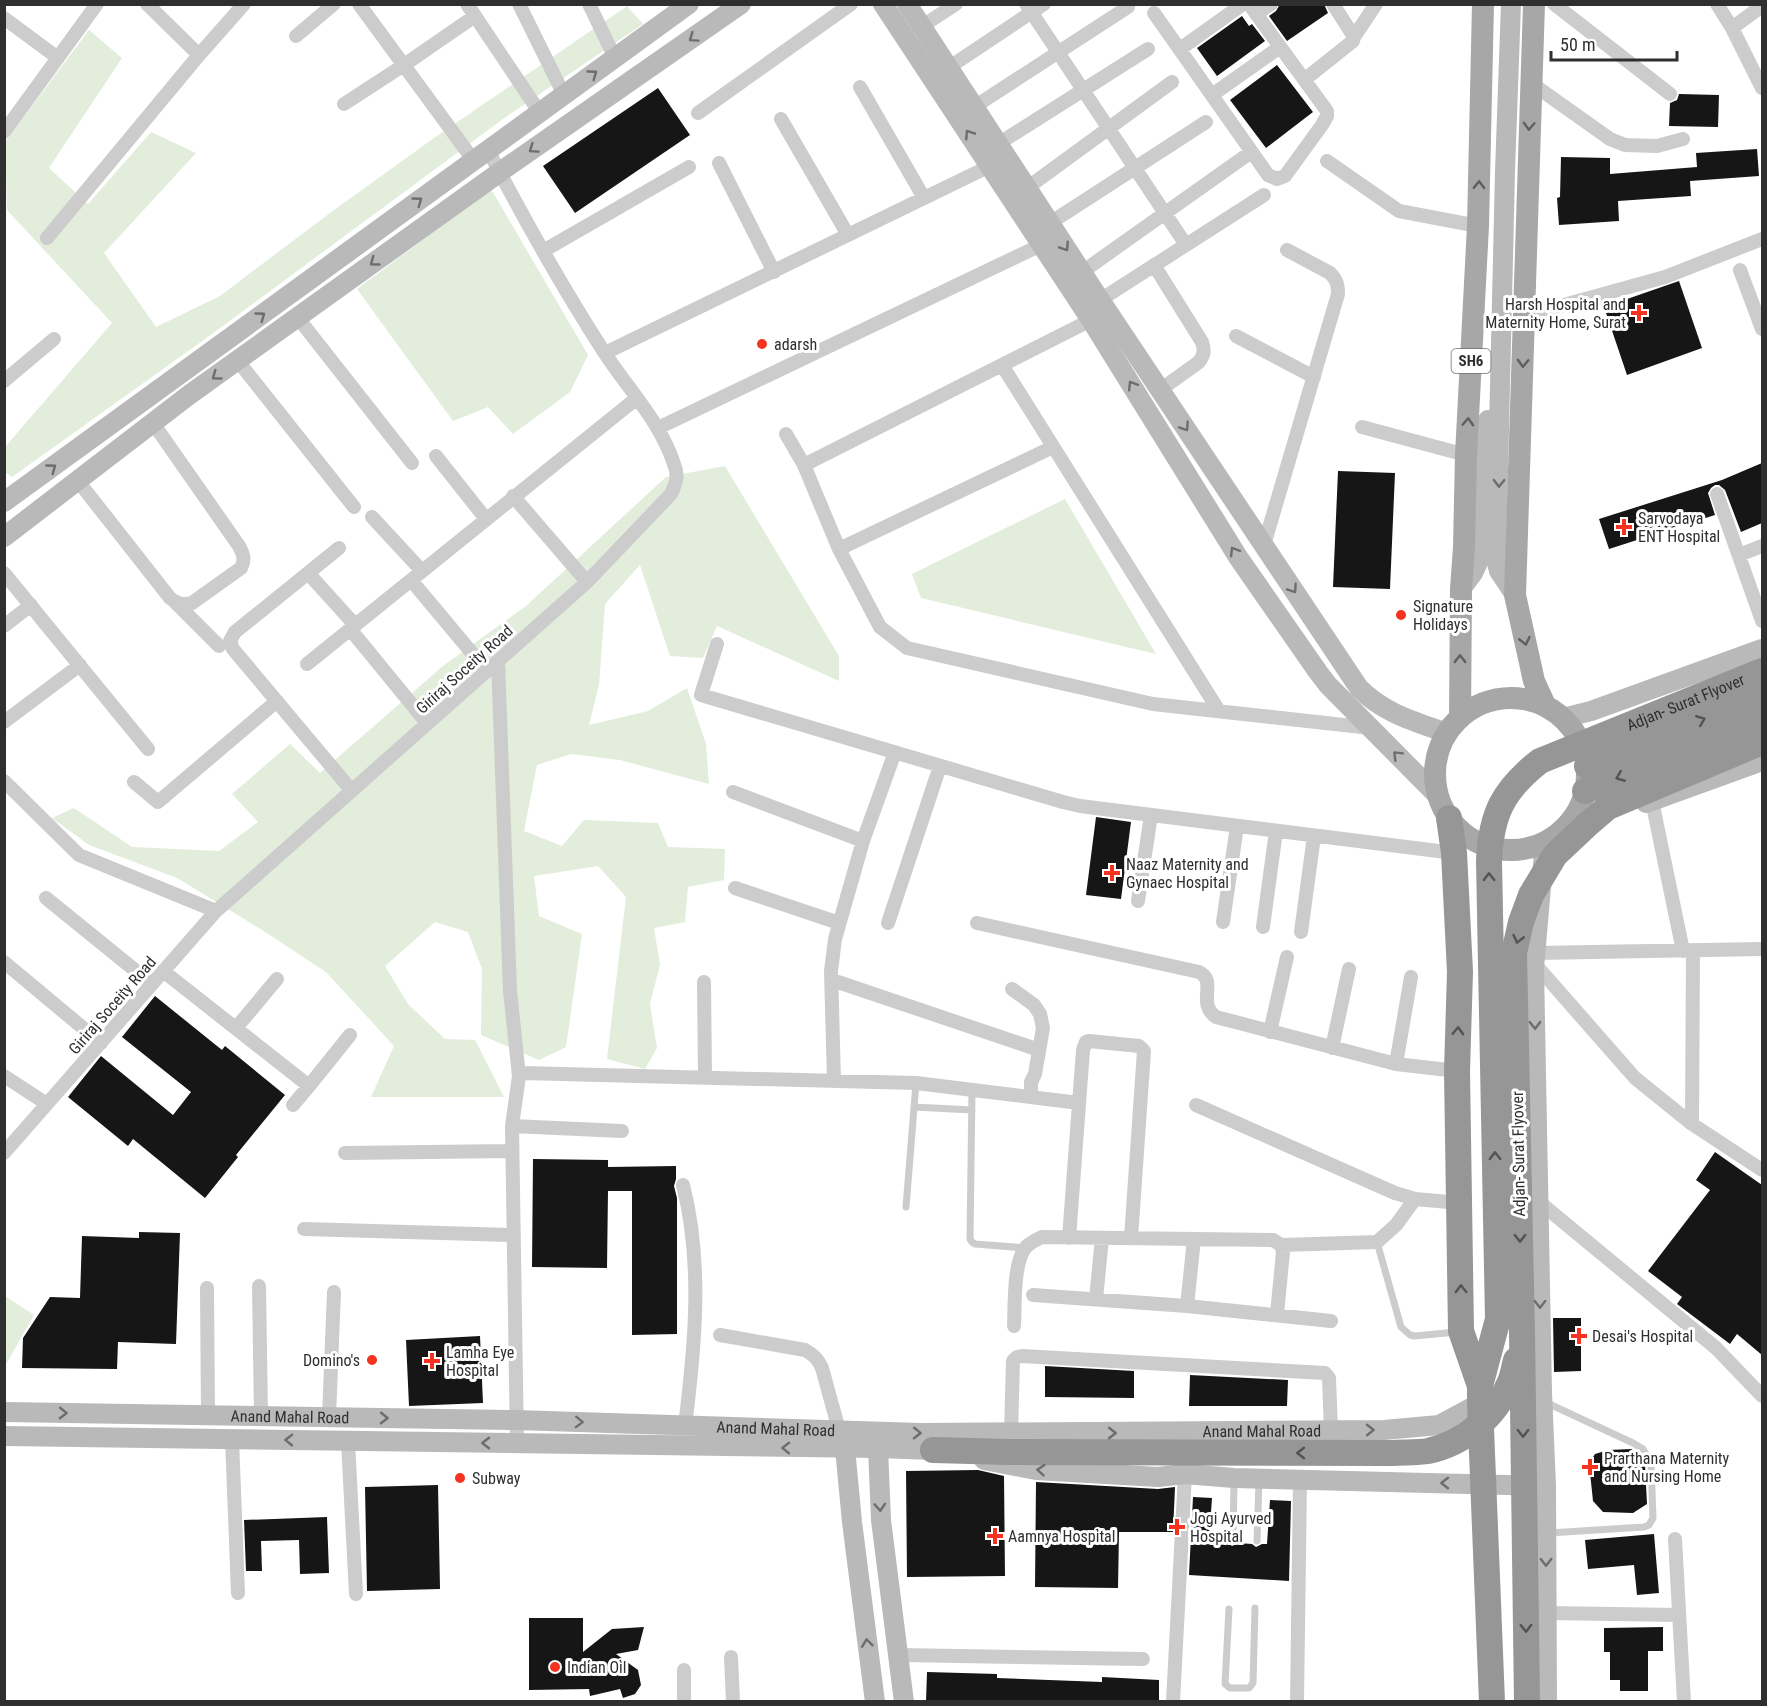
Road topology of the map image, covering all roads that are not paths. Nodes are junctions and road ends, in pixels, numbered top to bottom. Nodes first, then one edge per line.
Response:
1 (97, 4) edge
2 (147, 4) edge
3 (244, 4) edge
4 (334, 4) edge
5 (359, 4) edge
6 (519, 4) edge
7 (589, 4) edge
8 (689, 4) edge
9 (741, 4) edge
10 (851, 4) edge
11 (883, 4) edge
12 (907, 4) edge
13 (956, 4) edge
14 (1044, 4) edge
15 (1243, 4) edge
16 (1271, 4) edge
17 (1333, 4) edge
18 (1376, 4) edge
19 (1483, 4) edge
20 (1500, 4) edge
21 (1511, 4) edge
22 (1534, 4) edge
23 (1554, 4) edge
24 (1717, 4) edge
25 (1762, 6) edge
26 (1128, 7) dead end
27 (1029, 9) edge
28 (1253, 9) edge
29 (471, 10) edge
30 (1154, 13) dead end
31 (4, 18) edge
32 (921, 27) junction
33 (1732, 28) junction
34 (296, 36) dead end
35 (1354, 38) junction
36 (1280, 47) junction
37 (1148, 49) dead end
38 (1180, 49) junction
39 (1058, 52) junction
40 (199, 55) junction
41 (58, 58) junction
42 (615, 58) junction
43 (404, 66) junction
44 (948, 68) junction
45 (1304, 80) junction
46 (1172, 82) dead end
47 (1531, 83) junction
48 (860, 87) dead end
49 (1762, 88) edge
50 (1083, 90) junction
51 (1212, 94) junction
52 (1670, 94) dead end
53 (564, 95) junction
54 (344, 104) dead end
55 (974, 107) junction
56 (698, 112) dead end
57 (540, 113) junction
58 (781, 119) dead end
59 (1206, 122) dead end
60 (6, 128) edge
61 (1109, 129) junction
62 (1683, 139) dead end
63 (998, 144) junction
64 (1247, 155) dead end
65 (481, 156) junction
66 (1326, 161) dead end
67 (719, 163) dead end
68 (990, 166) junction
69 (689, 167) dead end
70 (1136, 169) junction
71 (500, 172) junction
72 (1027, 188) junction
73 (1264, 195) dead end
74 (924, 198) junction
75 (1165, 213) junction
76 (1050, 223) junction
77 (1478, 226) junction
78 (848, 236) junction
79 (47, 238) dead end
80 (1762, 239) edge
81 (1186, 244) junction
82 (1041, 245) junction
83 (1287, 250) dead end
84 (543, 251) junction
85 (1154, 265) junction
86 (1740, 270) dead end
87 (774, 272) junction
88 (1082, 272) junction
89 (1100, 300) junction
90 (1524, 316) junction
91 (297, 318) junction
92 (1091, 320) junction
93 (1762, 329) edge
94 (1236, 336) dead end
95 (54, 339) dead end
96 (604, 353) junction
97 (238, 361) junction
98 (1002, 365) junction
99 (1314, 377) junction
100 (4, 381) edge
101 (1160, 390) junction
102 (637, 398) junction
103 (153, 423) junction
104 (1362, 427) dead end
105 (658, 428) junction
106 (786, 434) dead end
107 (1053, 447) junction
108 (1466, 455) junction
109 (436, 456) dead end
110 (412, 463) dead end
111 (804, 465) junction
112 (78, 481) junction
113 (1717, 494) dead end
114 (513, 496) junction
115 (4, 502) edge
116 (354, 507) dead end
117 (372, 517) dead end
118 (486, 519) junction
119 (4, 537) edge
120 (1264, 545) junction
121 (1762, 546) edge
122 (339, 548) dead end
123 (838, 549) junction
124 (1739, 555) junction
125 (4, 573) edge
126 (308, 573) junction
127 (416, 575) junction
128 (587, 582) junction
129 (1461, 589) junction
130 (1515, 595) junction
131 (176, 603) junction
132 (31, 605) junction
133 (1762, 621) edge
134 (4, 626) edge
135 (353, 627) junction
136 (717, 644) dead end
137 (219, 645) dead end
138 (1762, 649) edge
139 (498, 661) junction
140 (308, 664) dead end
141 (80, 665) junction
142 (487, 670) junction
143 (1762, 671) edge
144 (1762, 695) edge
145 (277, 701) junction
146 (1545, 705) junction
147 (1218, 711) junction
148 (1563, 718) junction
149 (1762, 718) edge
150 (4, 722) edge
151 (428, 723) junction
152 (1453, 726) junction
153 (1371, 729) junction
154 (1762, 742) edge
155 (148, 749) dead end
156 (895, 752) junction
157 (1651, 752) junction
158 (1762, 761) edge
159 (940, 766) junction
160 (1587, 766) junction
161 (4, 781) edge
162 (134, 782) dead end
163 (352, 791) junction
164 (1585, 791) junction
165 (733, 792) dead end
166 (1652, 801) junction
167 (1444, 807) junction
168 (1151, 815) junction
169 (1237, 826) junction
170 (1565, 827) junction
171 (1276, 831) junction
172 (1314, 836) junction
173 (863, 841) junction
174 (1545, 841) junction
175 (1454, 854) junction
176 (735, 888) dead end
177 (46, 898) dead end
178 (1138, 901) dead end
179 (216, 911) junction
180 (1223, 922) dead end
181 (838, 923) junction
182 (888, 923) dead end
183 (977, 923) dead end
184 (1263, 927) dead end
185 (1301, 932) dead end
186 (1762, 949) edge
187 (1688, 950) junction
188 (1287, 957) dead end
189 (1536, 958) junction
190 (4, 962) edge
191 (1349, 969) dead end
192 (163, 971) junction
193 (1411, 977) dead end
194 (277, 979) dead end
195 (832, 980) junction
196 (704, 982) dead end
197 (152, 984) junction
198 (1012, 989) dead end
199 (236, 1028) junction
200 (1270, 1032) junction
201 (350, 1035) dead end
202 (101, 1042) junction
203 (1332, 1048) junction
204 (1039, 1050) junction
205 (1396, 1064) junction
206 (1457, 1071) junction
207 (4, 1076) edge
208 (519, 1076) junction
209 (705, 1077) junction
210 (834, 1080) junction
211 (916, 1083) junction
212 (309, 1086) junction
213 (972, 1090) junction
214 (1031, 1097) junction
215 (1079, 1103) junction
216 (47, 1104) junction
217 (293, 1105) dead end
218 (1196, 1105) dead end
219 (914, 1107) junction
220 (972, 1110) junction
221 (1692, 1124) junction
222 (512, 1126) junction
223 (622, 1131) dead end
224 (10, 1138) edge
225 (512, 1151) junction
226 (4, 1153) edge
227 (345, 1154) dead end
228 (1762, 1170) edge
229 (683, 1185) dead end
230 (1415, 1199) junction
231 (1539, 1201) junction
232 (1460, 1203) junction
233 (906, 1207) dead end
234 (304, 1229) dead end
235 (514, 1235) junction
236 (1069, 1238) junction
237 (1102, 1238) junction
238 (1131, 1238) junction
239 (1194, 1239) junction
240 (1377, 1242) junction
241 (1281, 1245) junction
242 (1026, 1248) junction
243 (259, 1286) dead end
244 (207, 1288) dead end
245 (334, 1292) dead end
246 (1034, 1295) dead end
247 (1096, 1299) junction
248 (1187, 1306) junction
249 (1277, 1314) junction
250 (1331, 1321) dead end
251 (1014, 1326) dead end
252 (1461, 1331) junction
253 (1522, 1333) junction
254 (720, 1335) dead end
255 (1480, 1395) junction
256 (1542, 1396) junction
257 (1762, 1396) edge
258 (4, 1412) edge
259 (208, 1415) junction
260 (261, 1416) junction
261 (329, 1417) junction
262 (516, 1420) junction
263 (685, 1426) junction
264 (1331, 1431) junction
265 (4, 1436) edge
266 (232, 1439) junction
267 (348, 1442) junction
268 (847, 1442) junction
269 (1010, 1442) junction
270 (517, 1443) junction
271 (878, 1448) junction
272 (933, 1450) junction
273 (1185, 1474) junction
274 (1234, 1478) junction
275 (1259, 1479) junction
276 (1300, 1480) junction
277 (1483, 1483) junction
278 (1546, 1486) junction
279 (1546, 1533) junction
280 (1675, 1539) dead end
281 (1233, 1540) dead end
282 (1257, 1540) dead end
283 (238, 1593) dead end
284 (357, 1594) dead end
285 (1255, 1608) dead end
286 (1229, 1609) dead end
287 (1546, 1613) junction
288 (1679, 1615) junction
289 (899, 1655) junction
290 (731, 1657) dead end
291 (1143, 1659) dead end
292 (684, 1670) dead end
293 (684, 1701) edge
294 (733, 1701) edge
295 (875, 1701) edge
296 (904, 1701) edge
297 (1173, 1701) edge
298 (1297, 1701) edge
299 (1492, 1701) edge
300 (1527, 1701) edge
301 (1547, 1701) edge
302 (1684, 1701) edge

1 - 41 street
2 - 40 street
3 - 40 street
4 - 34 street
5 - 43 street, Giriraj Soceity Road
6 - 53 street
7 - 42 street
8 - 42 street
9 -> 71 street
10 - 56 street
68 -> 11 street
12 - 32 street
13 - 32 street
14 - 27 street
15 - 38 street
16 - 28 street
17 - 35 street
18 - 35 street
77 -> 19 main road, SH6
20 - 129 street
21 -> 130 street
22 - 47 main road
23 - 52 street
24 - 33 street
25 - 33 street
26 - 39 street
27 - 39 street
27 - 44 street
28 - 36 street
29 - 43 street
29 - 57 street
30 - 38 street
31 - 41 street
32 - 44 street
33 - 49 street
35 - 45 street
36 - 45 street
36 - 51 street
37 - 50 street
38 - 51 street
39 - 50 street
39 - 55 street
40 - 79 street
41 - 60 street
53 -> 42 street
43 - 54 street
43 - 65 street, Giriraj Soceity Road
44 - 55 street
45 - 51 street
46 - 61 street
47 - 62 street
47 -> 90 main road
48 - 74 street
50 - 61 street
50 - 63 street
53 - 57 street
55 - 63 street
57 - 65 street
58 - 78 street
59 - 70 street
61 - 70 street
61 - 72 street
63 - 72 street
64 - 75 street
65 - 71 street, Giriraj Soceity Road
115 -> 65 street
66 - 77 street
67 - 87 street
68 - 74 street
68 - 82 street
69 - 84 street
70 - 75 street
70 - 76 street
71 - 84 street, Giriraj Soceity Road
71 -> 91 street
72 - 76 street
73 - 81 street
74 - 78 street
75 - 81 street
75 - 88 street
76 -> 88 street
108 -> 77 main road, SH6
78 - 87 street
80 - 90 street
81 - 85 street
82 - 92 street
82 - 105 street
83 - 99 street
84 - 96 street, Giriraj Soceity Road
85 - 89 street
85 - 101 street
86 - 93 street
87 - 96 street
88 - 89 street
89 - 101 street
90 -> 130 main road
91 - 97 street
91 - 110 street
92 - 98 street
153 -> 92 street
94 - 99 street
95 - 100 street
96 - 102 street, Giriraj Soceity Road
97 -> 103 street
97 - 116 street
98 - 107 street
98 - 111 street
99 - 120 street
101 -> 120 street
102 - 105 street, Giriraj Soceity Road
102 - 114 street
103 - 112 street
103 - 131 street
104 - 108 street
105 - 128 street, Giriraj Soceity Road
106 - 111 street
107 - 123 street
107 - 147 street
108 - 129 main road, SH6
109 - 118 street
111 - 123 street
112 - 119 street
112 - 131 street
113 - 124 street
114 - 118 street
114 - 128 street
117 - 127 street
118 - 127 street
120 -> 152 street
121 - 124 street
122 - 126 street
123 - 147 street
124 - 133 street
125 - 132 street
126 - 135 street
126 - 145 street
127 - 135 street
127 - 142 street
128 - 139 street, Giriraj Soceity Road
152 -> 129 main road, SH6
130 -> 146 main road
131 - 137 street
132 - 134 street
132 - 141 street
135 - 140 street
135 - 151 street
136 - 156 street
138 - 148 street
139 - 142 street, Giriraj Soceity Road
139 - 208 street
141 - 150 street
141 - 155 street
142 - 151 street, Giriraj Soceity Road
255 -> 143 highway, Adjan- Surat Flyover, bridge
157 -> 144 highway
145 - 162 street
145 - 163 street
146 - 148 main road
146 - 152 main road
147 - 153 street
148 - 160 main road
149 - 157 highway
151 - 163 street, Giriraj Soceity Road
152 - 167 main road
167 -> 153 street
154 -> 253 highway, Adjan- Surat Flyover, bridge
156 - 159 street
156 - 173 street
157 - 160 highway
157 -> 164 highway
158 - 166 street
159 - 168 street
159 - 182 street
160 - 164 main road
161 - 179 street
163 - 179 street, Giriraj Soceity Road
164 - 170 main road
165 - 173 street
166 - 170 street
166 - 187 street
167 - 174 main road
167 - 175 highway
168 - 169 street
168 - 178 street
169 - 171 street
169 - 180 street
170 - 174 main road
171 - 172 street
171 - 184 street
172 - 175 street
172 - 185 street
173 - 181 street
174 - 189 street
206 -> 175 highway
176 - 181 street
177 - 197 street
179 - 192 street, Giriraj Soceity Road
181 - 195 street
183 - 200 street
186 - 187 street
187 - 189 street
187 - 221 street
188 - 200 street
189 - 221 street
189 -> 231 street
190 - 202 street
191 - 203 street
192 - 197 street, Giriraj Soceity Road
192 - 199 street
193 - 205 street
194 - 199 street
195 - 204 street
195 - 210 street
196 - 209 street
197 - 202 street, Giriraj Soceity Road
198 - 204 street
199 - 212 street
200 - 203 street
201 - 212 street
202 - 216 street, Giriraj Soceity Road
203 - 205 street
204 - 214 street
205 - 206 street
206 - 232 highway
207 - 216 street
208 - 209 street
208 - 222 street
209 - 210 street
210 - 211 street
211 - 213 street
211 - 219 lane
212 - 217 street
213 - 214 street
213 - 220 lane
214 - 215 street
215 - 236 street
215 - 238 street
216 - 224 street, Giriraj Soceity Road
218 - 230 street
219 - 220 lane
219 - 233 lane
220 - 242 lane
221 - 228 street
222 - 223 street
222 - 225 street
224 - 226 street, Giriraj Soceity Road
225 - 227 street
225 - 235 street
229 - 263 street
230 - 232 street
230 - 240 street
231 -> 256 street
231 - 257 street
252 -> 232 highway
234 - 235 street
235 - 262 street
236 - 237 street
236 - 242 street
237 - 238 street
237 - 247 street
238 - 239 street
239 - 241 street
239 - 248 street
240 - 241 street
240 - 252 lane
241 - 249 street
242 - 251 street
243 - 260 street
244 - 259 street
245 - 261 street
246 - 247 street
247 - 248 street
248 - 249 street
249 - 250 street
252 - 255 highway
253 -> 269 highway, bridge
253 -> 300 highway, Adjan- Surat Flyover, bridge
254 - 268 street
255 - 256 street, Anand Mahal Road
264 -> 255 street, Anand Mahal Road
255 - 277 highway
256 - 278 street
256 - 279 lane
258 -> 259 street, Anand Mahal Road
259 - 260 street, Anand Mahal Road
260 - 261 street, Anand Mahal Road
261 -> 262 street, Anand Mahal Road
262 -> 263 street, Anand Mahal Road
262 - 270 street
263 - 268 street, Anand Mahal Road
269 -> 264 street, Anand Mahal Road
264 - 269 street
265 - 266 street, Anand Mahal Road
267 -> 266 street, Anand Mahal Road
266 - 283 street
270 -> 267 street, Anand Mahal Road
267 - 284 street
268 -> 269 street, Anand Mahal Road
268 -> 270 street, Anand Mahal Road
268 - 271 street
295 -> 268 street
269 - 272 highway
271 - 272 street
271 -> 289 street
273 -> 272 street
273 - 274 street
273 - 297 street
274 - 275 street
274 - 281 lane
275 - 276 street
275 - 282 lane
277 -> 276 street
276 - 298 street
277 - 278 street
277 - 299 highway
278 - 279 street
279 -> 287 street
280 - 288 street
285 - 286 lane
287 - 288 street
287 - 301 street
288 - 302 street
289 - 291 street
289 - 296 street
290 - 294 street
292 - 293 street

